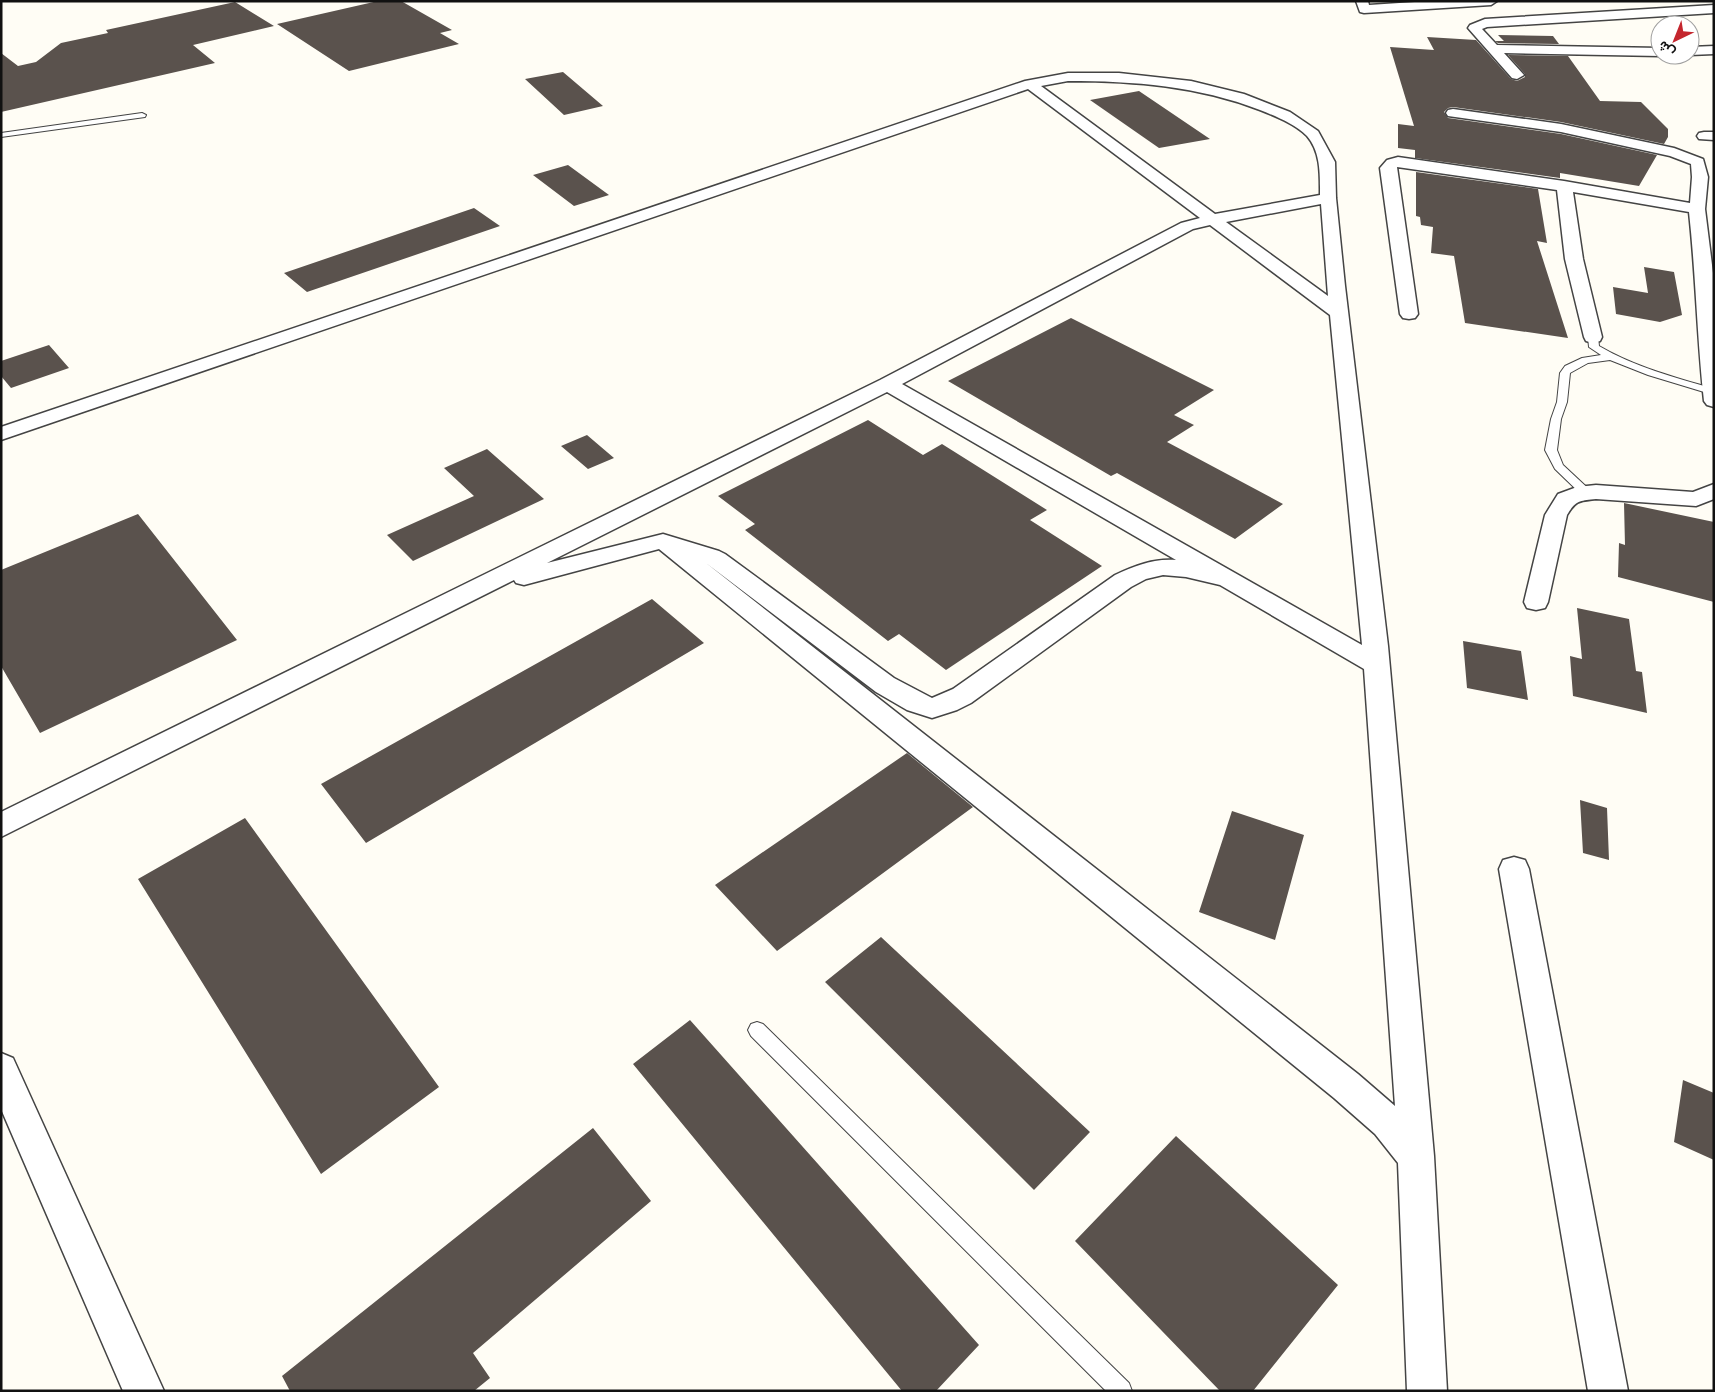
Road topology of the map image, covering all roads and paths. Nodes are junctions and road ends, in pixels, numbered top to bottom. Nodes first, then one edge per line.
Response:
1 (1362, 1) edge
2 (1491, 1) edge
3 (1714, 9) edge
4 (1493, 49) junction
5 (1714, 50) edge
6 (1700, 51) edge
7 (1650, 52) edge
8 (1517, 75) dead end
9 (1030, 84) junction
10 (1454, 113) dead end
11 (142, 115) dead end
12 (1, 135) edge
13 (1707, 178) edge
14 (1564, 186) junction
15 (1328, 198) junction
16 (1697, 209) junction
17 (1213, 219) junction
18 (1339, 313) junction
19 (1409, 314) dead end
20 (1593, 337) joint
21 (1610, 357) junction
22 (887, 384) junction
23 (1713, 396) edge
24 (1, 434) edge
25 (1714, 492) edge
26 (1587, 493) junction
27 (663, 541) junction
28 (1227, 579) junction
29 (465, 594) junction
30 (1536, 602) dead end
31 (1376, 664) junction
32 (1, 825) edge
33 (1514, 869) dead end
34 (758, 1030) dead end
35 (1, 1069) edge
36 (1416, 1156) junction
37 (144, 1391) edge
38 (1121, 1391) edge
39 (1427, 1391) edge
40 (1608, 1391) edge

1 - 2 street
3 - 4 street
4 - 7 street
4 - 8 street
5 - 6 street
9 - 15 street
9 - 17 street
9 - 24 street
10 - 13 street
11 - 12 lane
13 - 16 street
14 - 16 street
14 - 19 street
14 - 20 street
15 - 17 street
15 - 18 street
16 - 23 street
17 - 18 street
17 - 22 street
18 - 31 street
20 - 21 lane
21 - 23 lane
21 - 26 lane
22 - 28 street
22 - 29 street
25 - 26 street
26 - 30 street
27 - 28 street
27 - 29 street
27 - 36 street
28 - 31 street
29 - 32 street
31 - 36 street
33 - 40 street
34 - 38 lane
35 - 37 street
36 - 39 street

